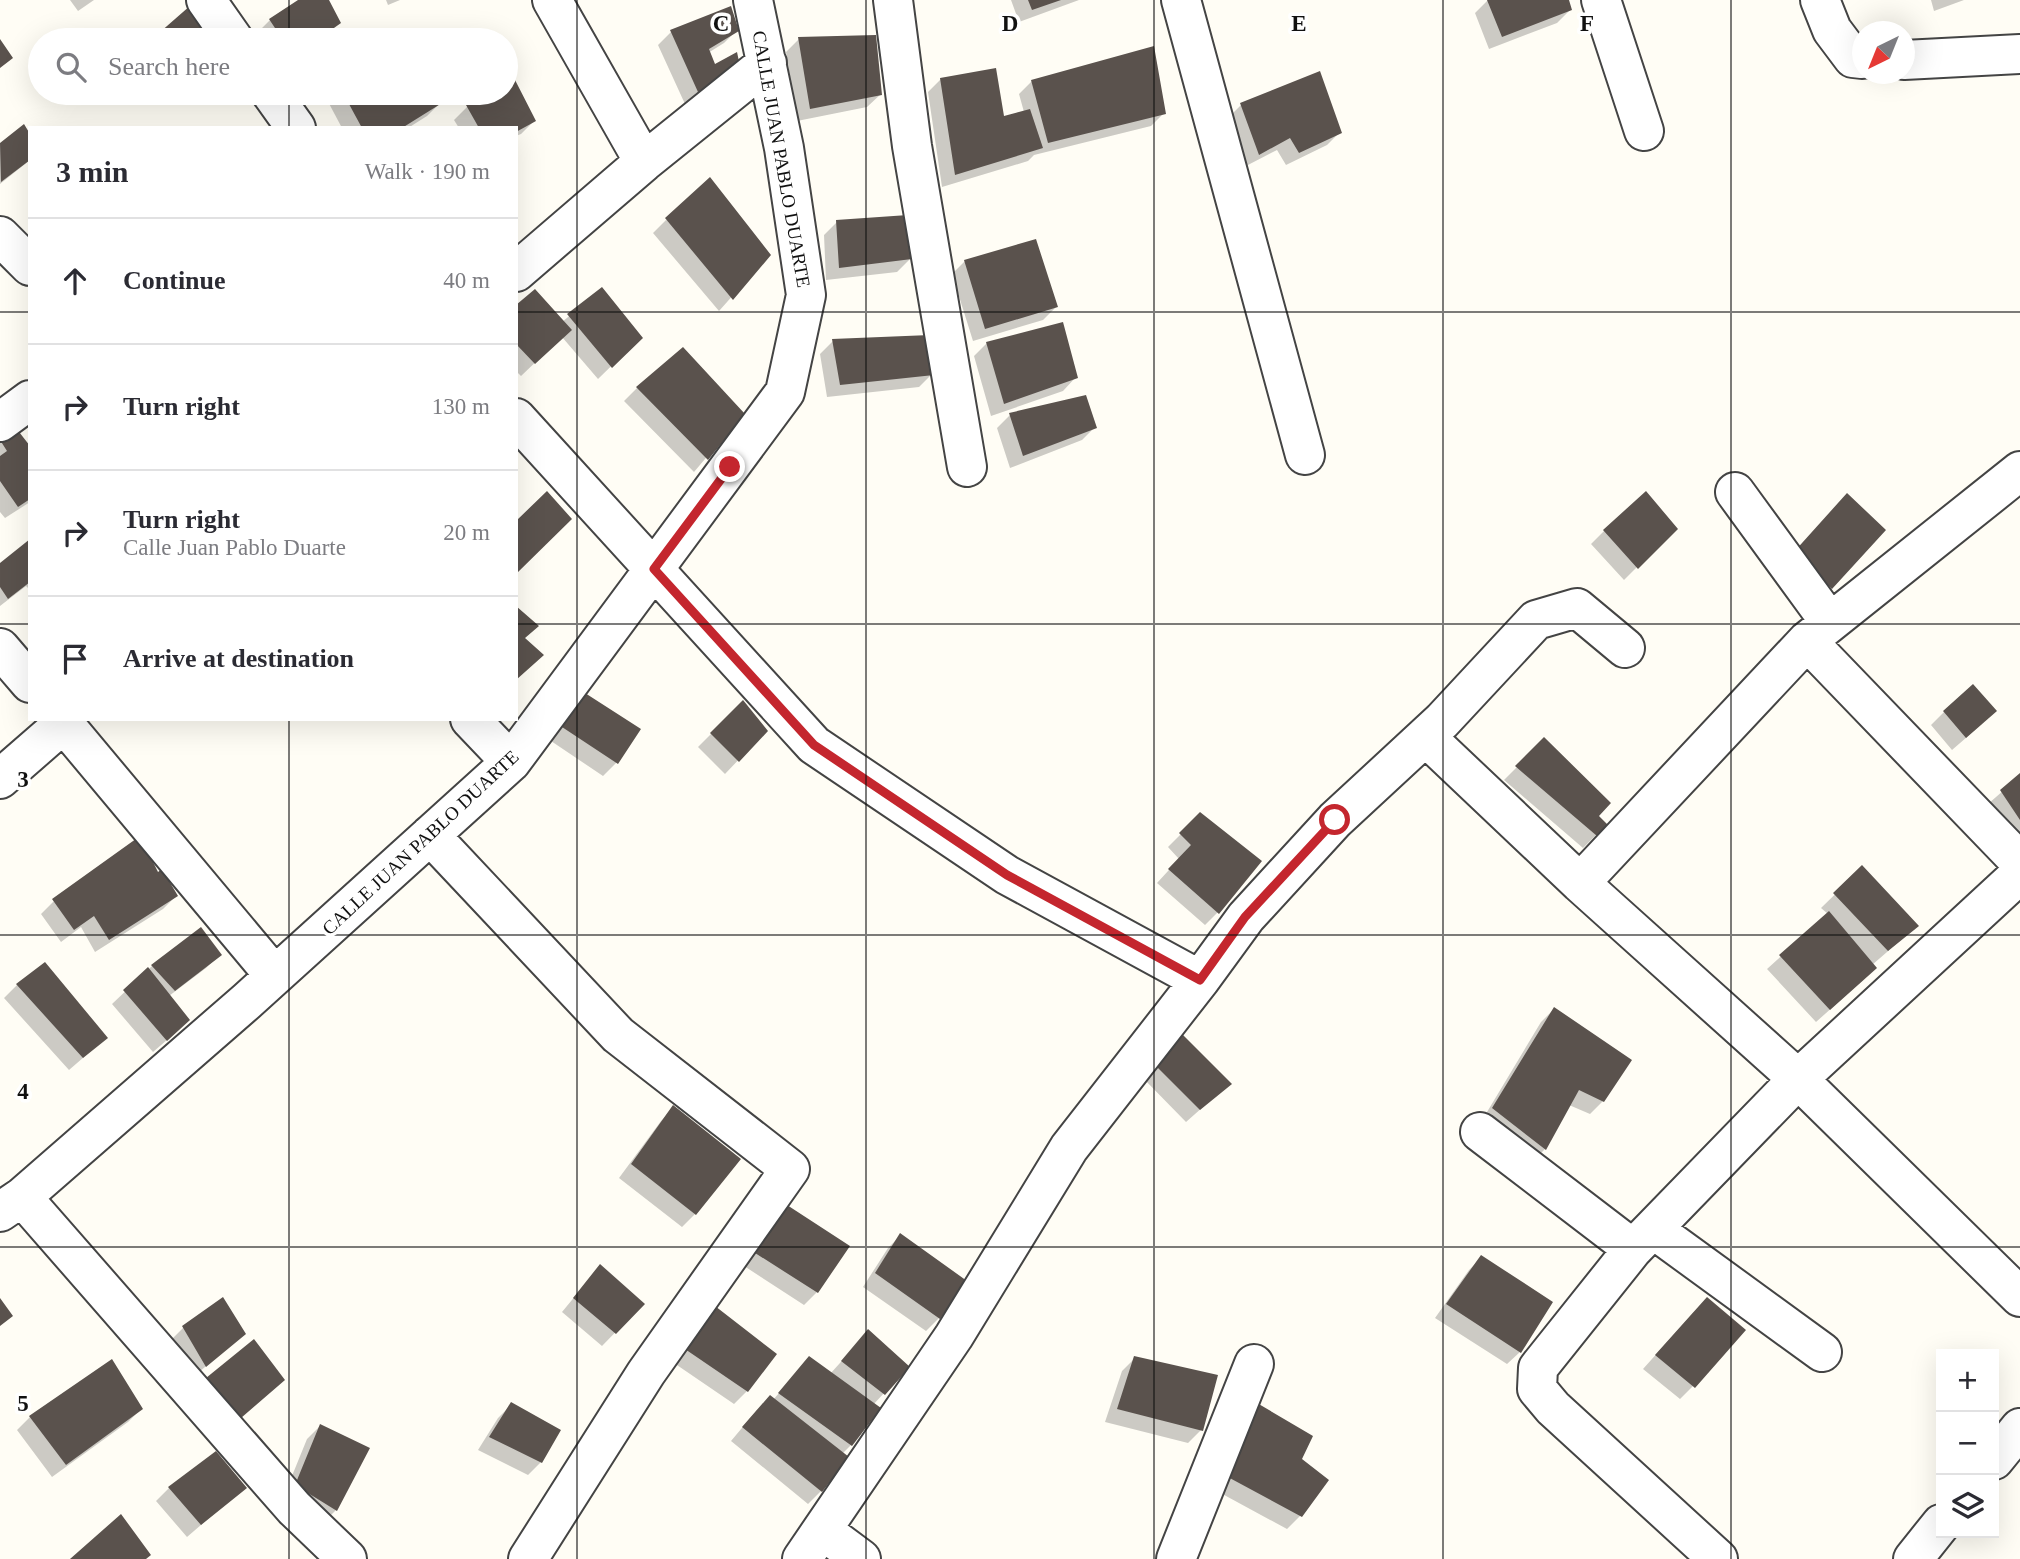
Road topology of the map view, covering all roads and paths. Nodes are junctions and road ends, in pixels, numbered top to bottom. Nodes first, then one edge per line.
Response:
1 (206, 0) edge
2 (552, 0) edge
3 (753, 0) edge
4 (893, 0) edge
5 (1181, 0) edge
6 (1601, 0) edge
7 (1820, 0) edge
8 (226, 28) edge
9 (2020, 54) edge
10 (1852, 57) edge
11 (1915, 59) edge
12 (767, 63) junction
13 (280, 105) edge
14 (295, 126) edge
15 (1644, 131) dead end
16 (644, 162) junction
17 (0, 236) edge
18 (28, 264) edge
19 (518, 270) edge
20 (28, 401) edge
21 (518, 420) edge
22 (0, 422) edge
23 (1305, 455) dead end
24 (967, 467) dead end
25 (2020, 471) edge
26 (1735, 492) dead end
27 (654, 569) junction
28 (1818, 631) junction
29 (0, 648) edge
30 (1625, 648) dead end
31 (28, 681) edge
32 (62, 721) edge
33 (472, 721) edge
34 (1426, 737) junction
35 (511, 762) junction
36 (0, 779) edge
37 (430, 835) junction
38 (2020, 862) edge
39 (2020, 874) edge
40 (1580, 883) junction
41 (274, 975) junction
42 (1200, 980) junction
43 (1798, 1079) junction
44 (1480, 1132) dead end
45 (11, 1205) edge
46 (1643, 1239) junction
47 (2020, 1297) edge
48 (1822, 1352) dead end
49 (1254, 1364) dead end
50 (2020, 1428) edge
51 (1999, 1454) edge
52 (1936, 1530) edge
53 (812, 1544) edge
54 (347, 1559) edge
55 (528, 1559) edge
56 (861, 1559) edge
57 (1177, 1559) edge
58 (1718, 1559) edge
59 (1913, 1559) edge

1 - 8 street
2 - 16 street
3 - 12 street, CALLE JUAN PABLO DUARTE
4 - 24 street
5 - 23 street
6 - 15 street
7 - 10 street
9 - 11 street
12 - 16 street
12 - 27 street, CALLE JUAN PABLO DUARTE
13 - 14 street
16 - 19 street
17 - 18 street
20 - 22 street
21 - 27 street
25 - 28 street
26 - 28 street
27 - 35 street, CALLE JUAN PABLO DUARTE
27 - 42 street
28 - 38 street
28 - 40 street
29 - 31 street
30 - 34 street
32 - 36 street
32 - 41 street
33 - 35 street
34 - 40 street
34 - 42 street
35 - 37 street, CALLE JUAN PABLO DUARTE
37 - 41 street, CALLE JUAN PABLO DUARTE
37 - 55 street
39 - 43 street
40 - 43 street
41 - 45 street, CALLE JUAN PABLO DUARTE
42 - 53 street
43 - 46 street
43 - 47 street
44 - 46 street
45 - 54 street
46 - 48 street
46 - 58 street
49 - 57 street
50 - 51 street
52 - 59 street
53 - 56 street

